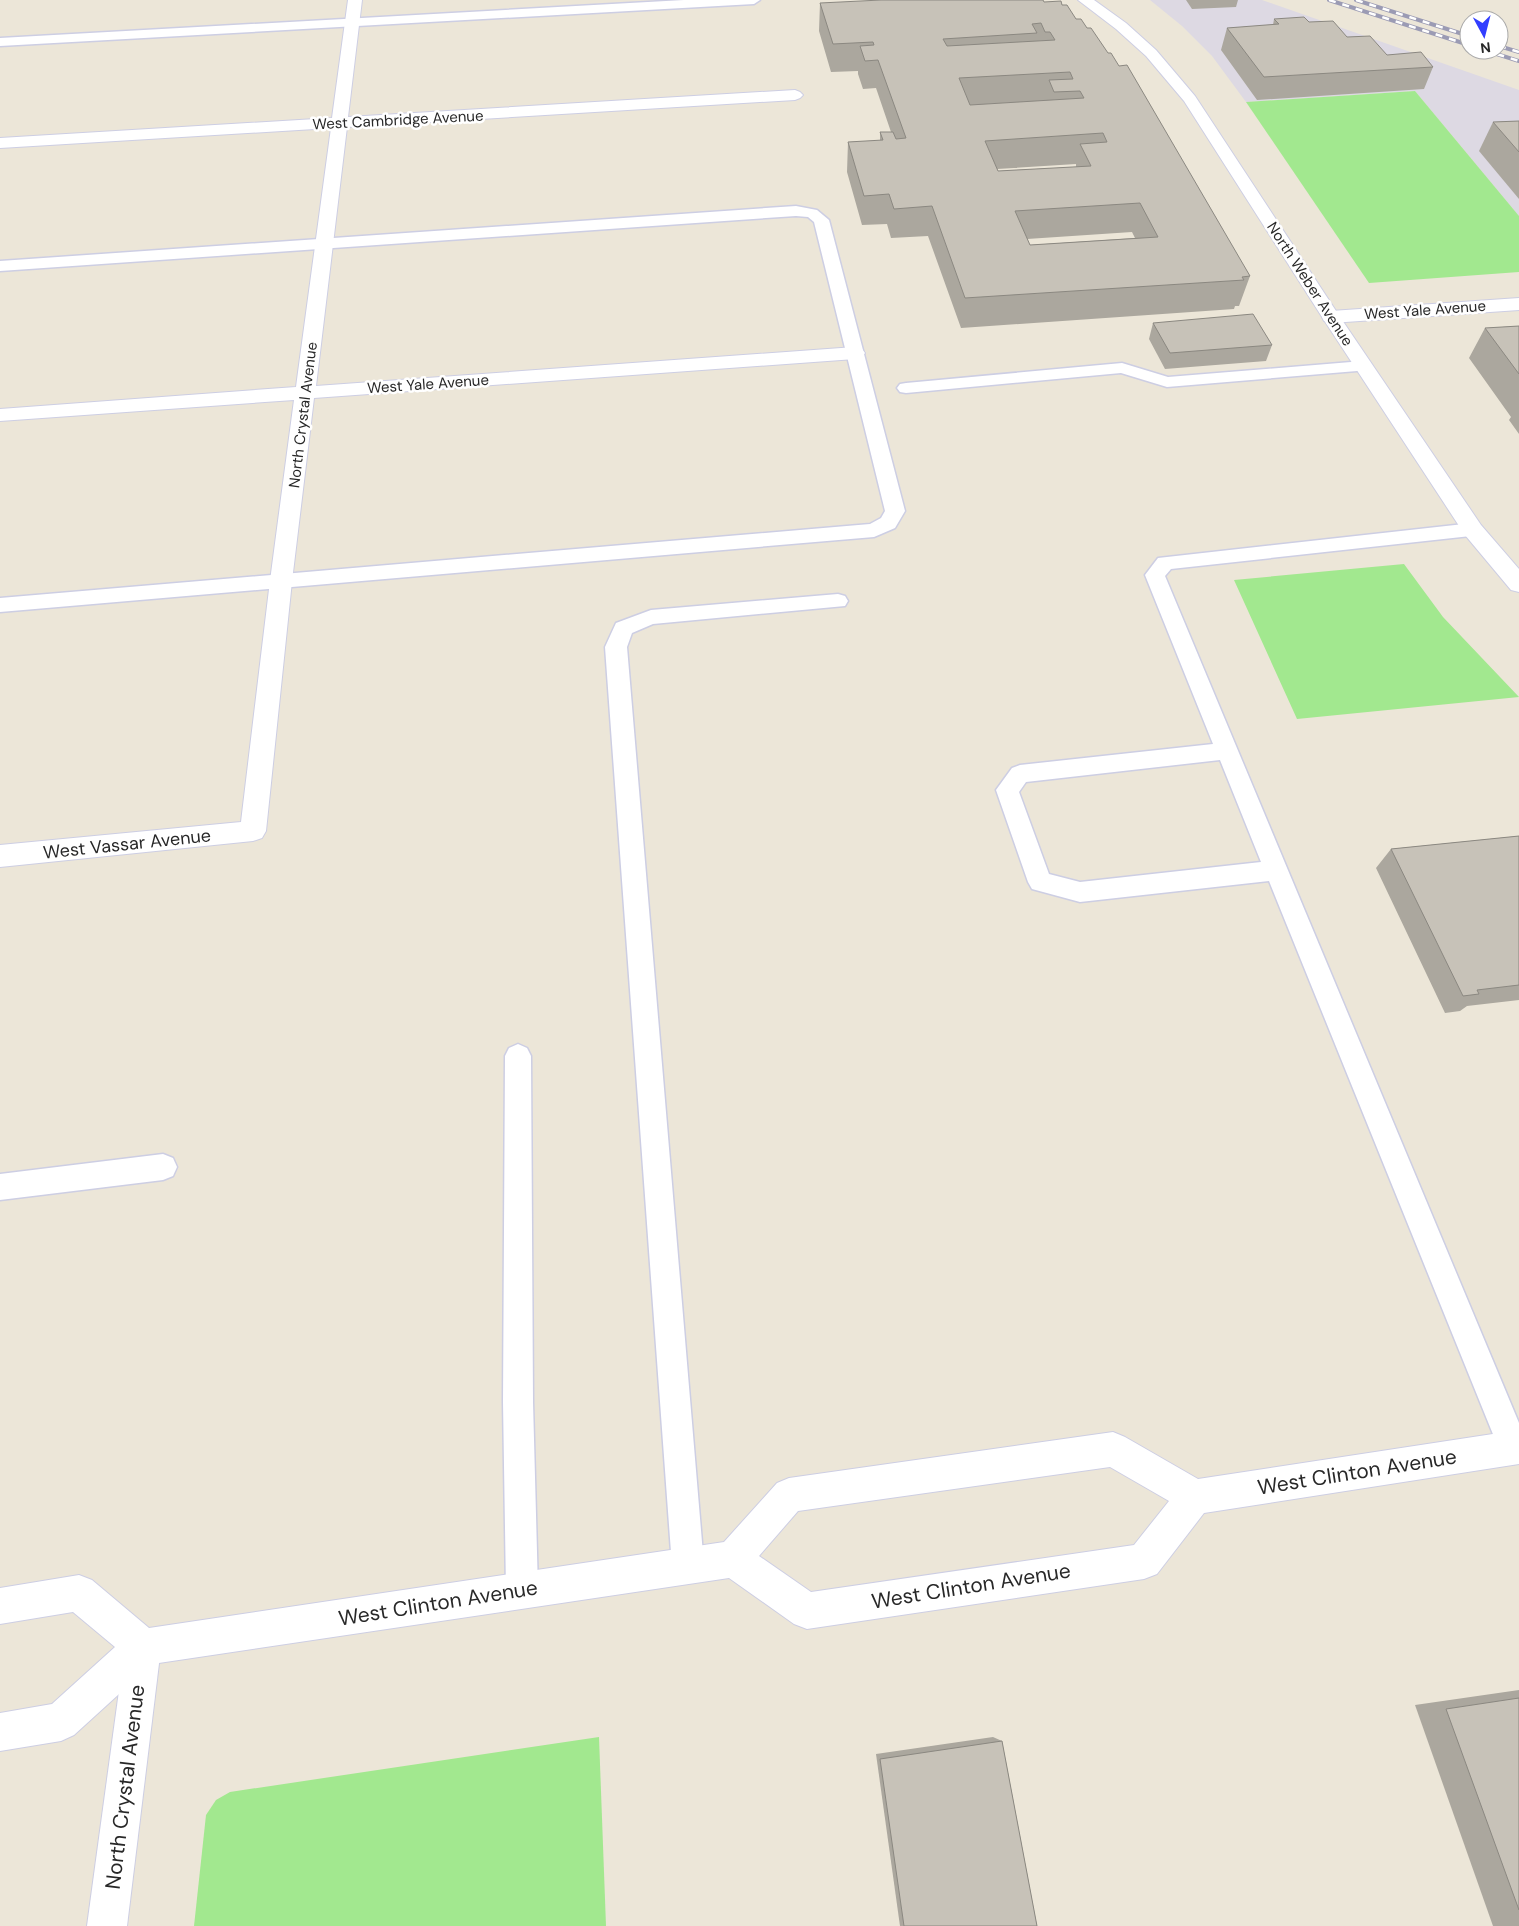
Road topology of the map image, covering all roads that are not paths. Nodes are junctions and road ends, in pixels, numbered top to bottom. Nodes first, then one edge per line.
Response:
1 (355, 0) edge
2 (754, 0) edge
3 (1085, 0) edge
4 (353, 22) junction
5 (0, 42) edge
6 (795, 95) dead end
7 (340, 124) junction
8 (0, 143) edge
9 (324, 244) junction
10 (0, 266) edge
11 (1519, 304) edge
12 (1331, 317) junction
13 (855, 353) junction
14 (1364, 366) junction
15 (906, 388) dead end
16 (306, 393) junction
17 (0, 415) edge
18 (1473, 530) junction
19 (281, 581) junction
20 (1519, 584) edge
21 (838, 601) dead end
22 (0, 605) edge
23 (1227, 751) junction
24 (253, 831) joint
25 (0, 856) edge
26 (1276, 870) junction
27 (518, 1056) dead end
28 (163, 1167) dead end
29 (0, 1186) edge
30 (1516, 1448) edge
31 (1194, 1497) junction
32 (733, 1559) junction
33 (688, 1566) junction
34 (522, 1590) junction
35 (0, 1606) edge
36 (143, 1647) junction
37 (0, 1732) edge
38 (108, 1926) edge

1 - 4 street, North Crystal Avenue
2 - 4 lane
3 - 12 street, North Weber Avenue
4 - 5 lane
4 - 7 street, North Crystal Avenue
6 - 7 street, West Cambridge Avenue
7 - 8 street, West Cambridge Avenue
7 - 9 street, North Crystal Avenue
9 - 10 lane
9 - 13 lane
9 - 16 street, North Crystal Avenue
11 - 12 street, West Yale Avenue
12 - 14 street, North Weber Avenue
13 - 16 street, West Yale Avenue
13 - 19 lane
14 - 15 lane
14 - 18 street, North Weber Avenue
16 - 17 street, West Yale Avenue
16 - 19 street, North Crystal Avenue
18 - 20 street, North Weber Avenue
18 - 23 lane
19 - 22 lane
19 - 24 street, North Crystal Avenue
21 - 33 lane
23 - 26 lane
23 - 26 lane
24 - 25 street, West Vassar Avenue
26 - 30 lane
27 - 34 lane
28 - 29 lane
30 - 31 street, West Clinton Avenue
31 - 32 street
31 - 32 street, West Clinton Avenue
32 - 33 street, West Clinton Avenue
33 - 34 street, West Clinton Avenue
34 - 36 street, West Clinton Avenue
35 - 36 street
36 - 37 street
36 - 38 street, North Crystal Avenue

